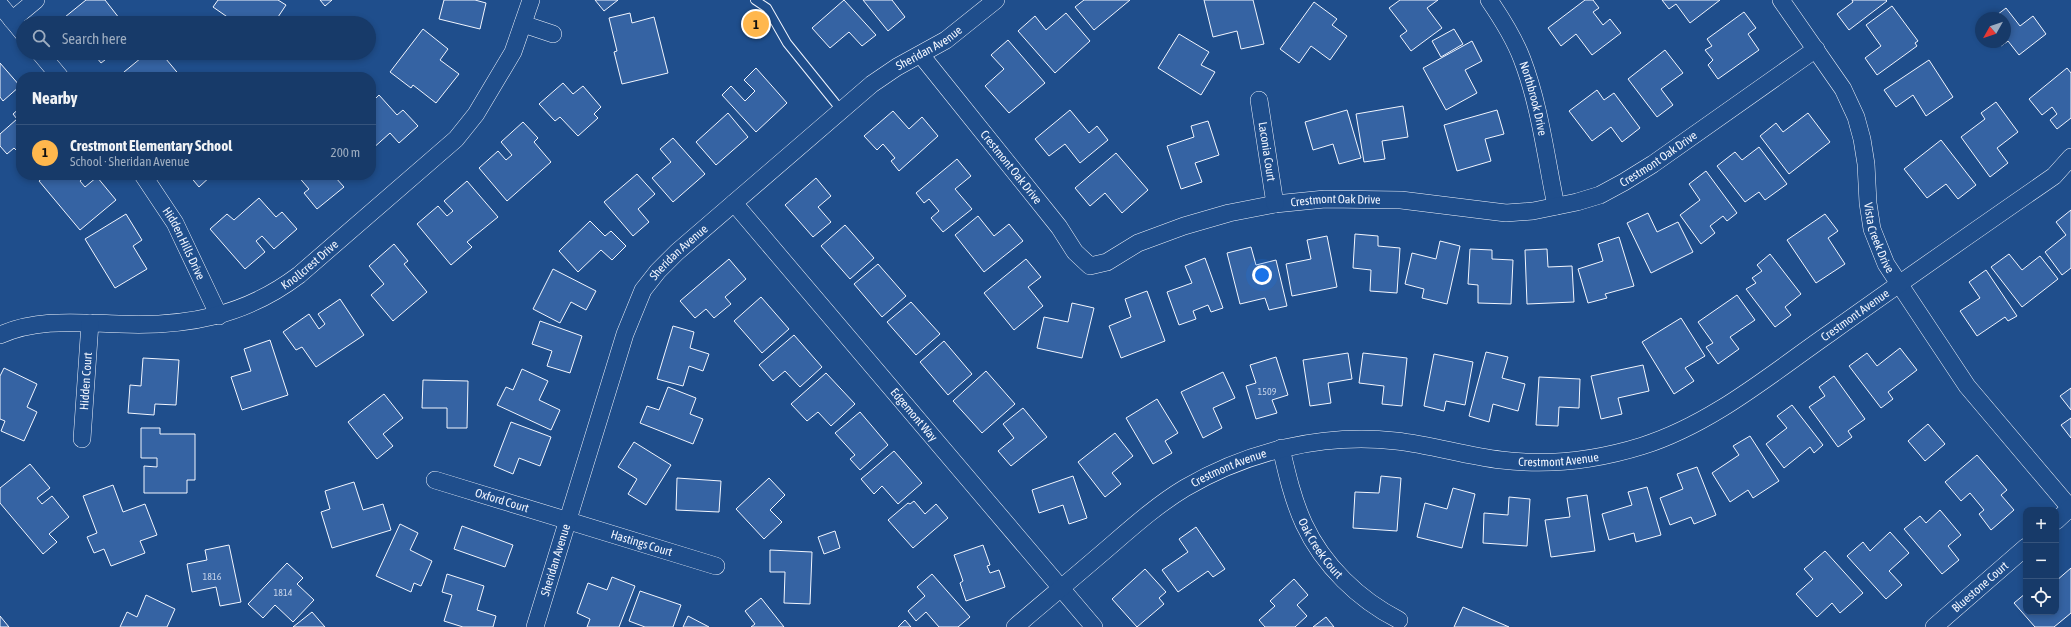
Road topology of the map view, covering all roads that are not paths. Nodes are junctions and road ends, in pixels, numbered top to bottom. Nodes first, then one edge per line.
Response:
1 (36, 0) edge
2 (531, 0) edge
3 (755, 0) edge
4 (996, 0) edge
5 (1489, 0) edge
6 (1781, 0) edge
7 (767, 4) edge
8 (0, 5) edge
9 (25, 16) edge
10 (16, 24) edge
11 (523, 24) junction
12 (553, 34) dead end
13 (1816, 49) junction
14 (921, 55) junction
15 (46, 60) edge
16 (56, 72) edge
17 (1259, 100) dead end
18 (841, 110) junction
19 (2071, 157) edge
20 (146, 180) edge
21 (734, 203) junction
22 (1275, 204) junction
23 (1556, 206) junction
24 (1898, 285) junction
25 (219, 316) junction
26 (90, 323) junction
27 (0, 335) edge
28 (82, 439) dead end
29 (1281, 448) junction
30 (435, 480) dead end
31 (2071, 508) edge
32 (2059, 518) edge
33 (568, 521) junction
34 (2023, 551) edge
35 (716, 566) dead end
36 (1061, 587) junction
37 (1399, 620) dead end
38 (535, 627) edge
39 (1015, 627) edge
40 (1094, 627) edge
41 (1934, 627) edge

1 - 9 street
2 - 11 street, Knollcrest Drive
3 - 7 lane
4 - 14 street, Sheridan Avenue
5 - 23 street, Northbrook Drive
6 - 13 street, Vista Creek Drive
7 - 18 lane
8 - 10 street
11 - 12 street
11 - 25 street, Knollcrest Drive
13 - 23 street, Crestmont Oak Drive
13 - 24 street, Vista Creek Drive
14 - 18 street, Sheridan Avenue
14 - 22 street, Crestmont Oak Drive
15 - 16 street
17 - 22 street, Laconia Court
18 - 21 street, Sheridan Avenue
19 - 24 street, Crestmont Avenue
20 - 25 street, Hidden Hills Drive
21 - 33 street, Sheridan Avenue
21 - 36 street, Edgemont Way
22 - 23 street, Crestmont Oak Drive
24 - 29 street, Crestmont Avenue
24 - 31 street, Vista Creek Drive
25 - 26 street, Knollcrest Drive
26 - 27 street, Knollcrest Drive
26 - 28 street, Hidden Court
29 - 36 street, Crestmont Avenue
29 - 37 street, Oak Creek Court
30 - 33 street, Oxford Court
31 - 32 street
33 - 35 street, Hastings Court
33 - 38 street, Sheridan Avenue
34 - 41 street, Bluestone Court
36 - 39 street, Crestmont Avenue
36 - 40 street, Edgemont Way

